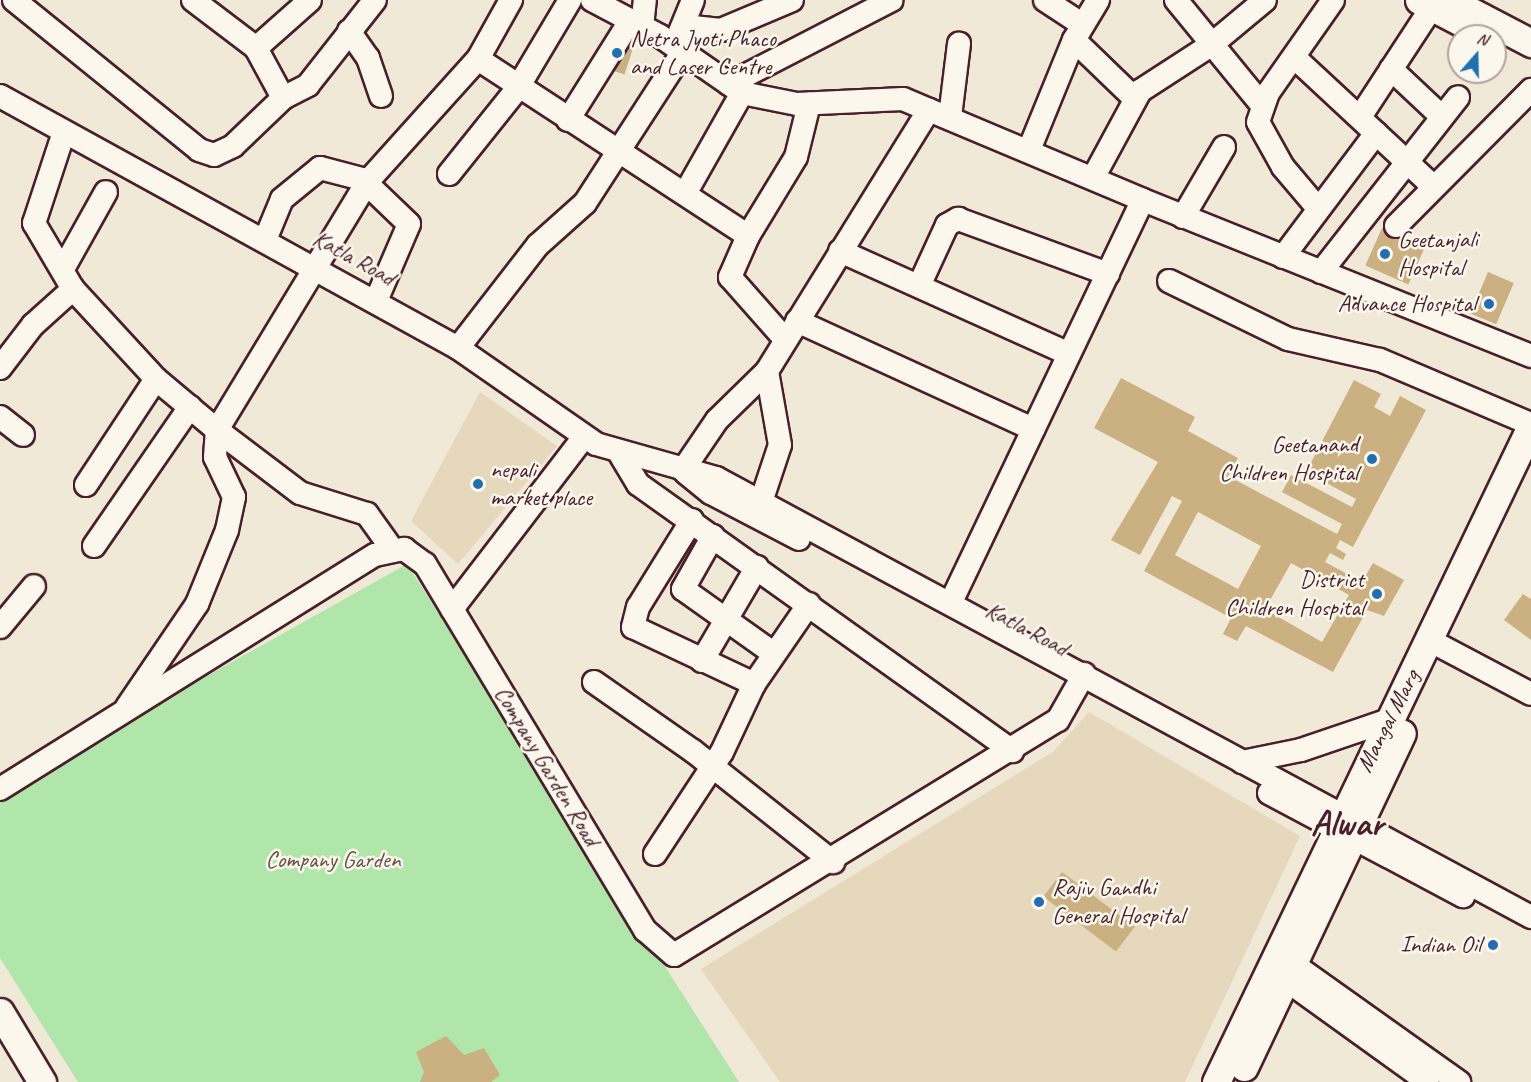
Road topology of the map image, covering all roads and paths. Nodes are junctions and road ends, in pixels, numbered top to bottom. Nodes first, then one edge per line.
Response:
1 (14, 0) edge
2 (193, 0) edge
3 (310, 0) edge
4 (375, 0) edge
5 (511, 0) edge
6 (570, 0) edge
7 (592, 0) edge
8 (645, 0) edge
9 (693, 0) edge
10 (792, 0) edge
11 (892, 0) edge
12 (1045, 0) edge
13 (1098, 0) edge
14 (1176, 0) edge
15 (1265, 0) edge
16 (1334, 0) edge
17 (1433, 2) edge
18 (636, 24) junction
19 (1469, 24) edge
20 (349, 31) junction
21 (1079, 32) junction
22 (680, 41) junction
23 (1531, 43) edge
24 (959, 44) dead end
25 (1211, 45) junction
26 (1507, 46) edge
27 (256, 48) junction
28 (1294, 57) junction
29 (1531, 58) edge
30 (478, 59) junction
31 (1392, 69) junction
32 (736, 88) junction
33 (517, 89) junction
34 (1531, 90) edge
35 (0, 96) edge
36 (381, 96) dead end
37 (1458, 97) dead end
38 (283, 98) junction
39 (1134, 99) junction
40 (809, 104) junction
41 (1262, 105) junction
42 (940, 113) junction
43 (1441, 116) junction
44 (1359, 117) junction
45 (568, 120) junction
46 (64, 132) junction
47 (1376, 133) junction
48 (1224, 147) dead end
49 (1029, 150) junction
50 (616, 154) junction
51 (1406, 160) junction
52 (449, 174) dead end
53 (1093, 178) junction
54 (366, 183) junction
55 (1432, 186) junction
56 (106, 192) dead end
57 (686, 192) junction
58 (1143, 200) junction
59 (1316, 206) junction
60 (1183, 217) junction
61 (1396, 226) dead end
62 (748, 236) junction
63 (265, 240) junction
64 (840, 251) junction
65 (1283, 257) junction
66 (315, 267) junction
67 (63, 269) junction
68 (1321, 272) junction
69 (1108, 274) junction
70 (1169, 281) dead end
71 (919, 286) junction
72 (73, 289) junction
73 (376, 301) junction
74 (790, 329) junction
75 (458, 348) junction
76 (1069, 354) junction
77 (1531, 356) edge
78 (0, 368) edge
79 (767, 371) junction
80 (156, 379) junction
81 (190, 407) junction
82 (0, 417) edge
83 (1531, 425) edge
84 (1033, 429) junction
85 (217, 430) junction
86 (23, 435) dead end
87 (584, 437) junction
88 (620, 454) junction
89 (1531, 464) edge
90 (682, 468) junction
91 (86, 485) dead end
92 (761, 502) junction
93 (692, 520) junction
94 (779, 520) junction
95 (713, 536) junction
96 (94, 546) dead end
97 (392, 549) junction
98 (757, 567) junction
99 (34, 586) dead end
100 (809, 604) junction
101 (452, 609) junction
102 (957, 611) junction
103 (726, 621) junction
104 (0, 627) edge
105 (1435, 643) junction
106 (773, 653) junction
107 (702, 661) junction
108 (1081, 681) junction
109 (594, 682) dead end
110 (754, 684) junction
111 (1531, 694) edge
112 (123, 713) junction
113 (1389, 720) junction
114 (1013, 751) junction
115 (1242, 762) junction
116 (711, 769) junction
117 (0, 789) edge
118 (1347, 826) junction
119 (655, 854) dead end
120 (833, 862) junction
121 (1479, 896) junction
122 (1531, 917) edge
123 (1531, 933) edge
124 (1289, 972) junction
125 (0, 1012) edge
126 (42, 1082) edge
127 (1216, 1082) edge
128 (1236, 1082) edge
129 (1428, 1082) edge
130 (1459, 1082) edge

1 - 38 street
2 - 27 street
3 - 27 street
4 - 20 street
5 - 30 street
6 - 33 street
7 - 18 street
8 - 18 street
9 - 22 street
10 - 22 street
11 - 32 street
12 - 21 street
13 - 21 street
14 - 25 street
15 - 25 street
16 - 28 street
17 - 19 main road
17 - 23 main road
17 - 31 street
18 - 22 street
18 - 45 street
20 - 36 street
20 - 38 street
21 - 39 street
21 - 49 street
22 - 32 street
22 - 50 street
24 - 42 street
25 - 39 street
25 - 41 street
26 - 29 main road
27 - 38 street
28 - 41 street
28 - 44 street
30 - 33 street
30 - 54 street
31 - 43 street
31 - 44 street
32 - 40 street
32 - 57 street
33 - 45 street
33 - 52 street
34 - 55 street
35 - 46 street, Katla Road
37 - 43 street
39 - 53 street
40 - 42 street
40 - 62 street
41 - 59 street
42 - 49 street
42 - 64 street
43 - 51 street
44 - 47 street
45 - 50 street
46 - 63 street, Katla Road
46 - 67 street
47 - 51 street
47 - 59 street
48 - 60 street
49 - 53 street
50 - 57 street
50 - 75 street
51 - 55 street
51 - 68 street
53 - 58 street
54 - 63 street
54 - 66 street
54 - 73 street
55 - 61 street
56 - 67 street
57 - 62 street
58 - 60 street
58 - 69 street
59 - 65 street
60 - 65 street
62 - 74 street
63 - 66 street, Katla Road
64 - 71 street
64 - 74 street
65 - 68 street
66 - 73 street, Katla Road
66 - 85 street
67 - 72 street
68 - 77 street
69 - 71 street
69 - 76 street
70 - 83 street
71 - 76 street
72 - 78 street
72 - 80 street
73 - 75 street, Katla Road
74 - 79 street
74 - 84 street
75 - 87 street, Katla Road
76 - 84 street
79 - 90 street
79 - 92 street
80 - 81 street
80 - 91 street
81 - 85 street
81 - 96 street
82 - 86 street
83 - 105 main road, Mangal Marg
84 - 102 street
85 - 97 street
85 - 112 street
87 - 88 street, Katla Road
87 - 101 street
88 - 90 street, Katla Road
88 - 93 street
89 - 105 main road, Mangal Marg
90 - 92 street, Katla Road
90 - 94 street, Katla Road
92 - 94 street, Katla Road
93 - 95 street
93 - 107 street
94 - 102 street, Katla Road
95 - 98 street
95 - 103 street
97 - 101 street, Company Garden Road
97 - 112 street
98 - 100 street
98 - 103 street
99 - 104 street
100 - 106 street
100 - 114 street
101 - 120 street, Company Garden Road
102 - 108 street, Katla Road
103 - 106 street
103 - 107 street
105 - 111 street
105 - 113 main road, Mangal Marg
105 - 118 main road, Mangal Marg
106 - 110 street
107 - 110 street
108 - 114 street, Company Garden Road
108 - 115 street, Katla Road
108 - 118 street, Katla Road
109 - 116 street
110 - 116 street
112 - 117 street
113 - 115 street
113 - 118 main road, Mangal Marg
114 - 120 street, Company Garden Road
115 - 118 street, Katla Road
116 - 119 street
116 - 120 street
118 - 121 street
118 - 124 main road, Mangal Marg
118 - 127 main road, Mangal Marg
121 - 122 street
121 - 123 street
124 - 128 main road, Mangal Marg
124 - 129 street
124 - 130 street
125 - 126 main road

